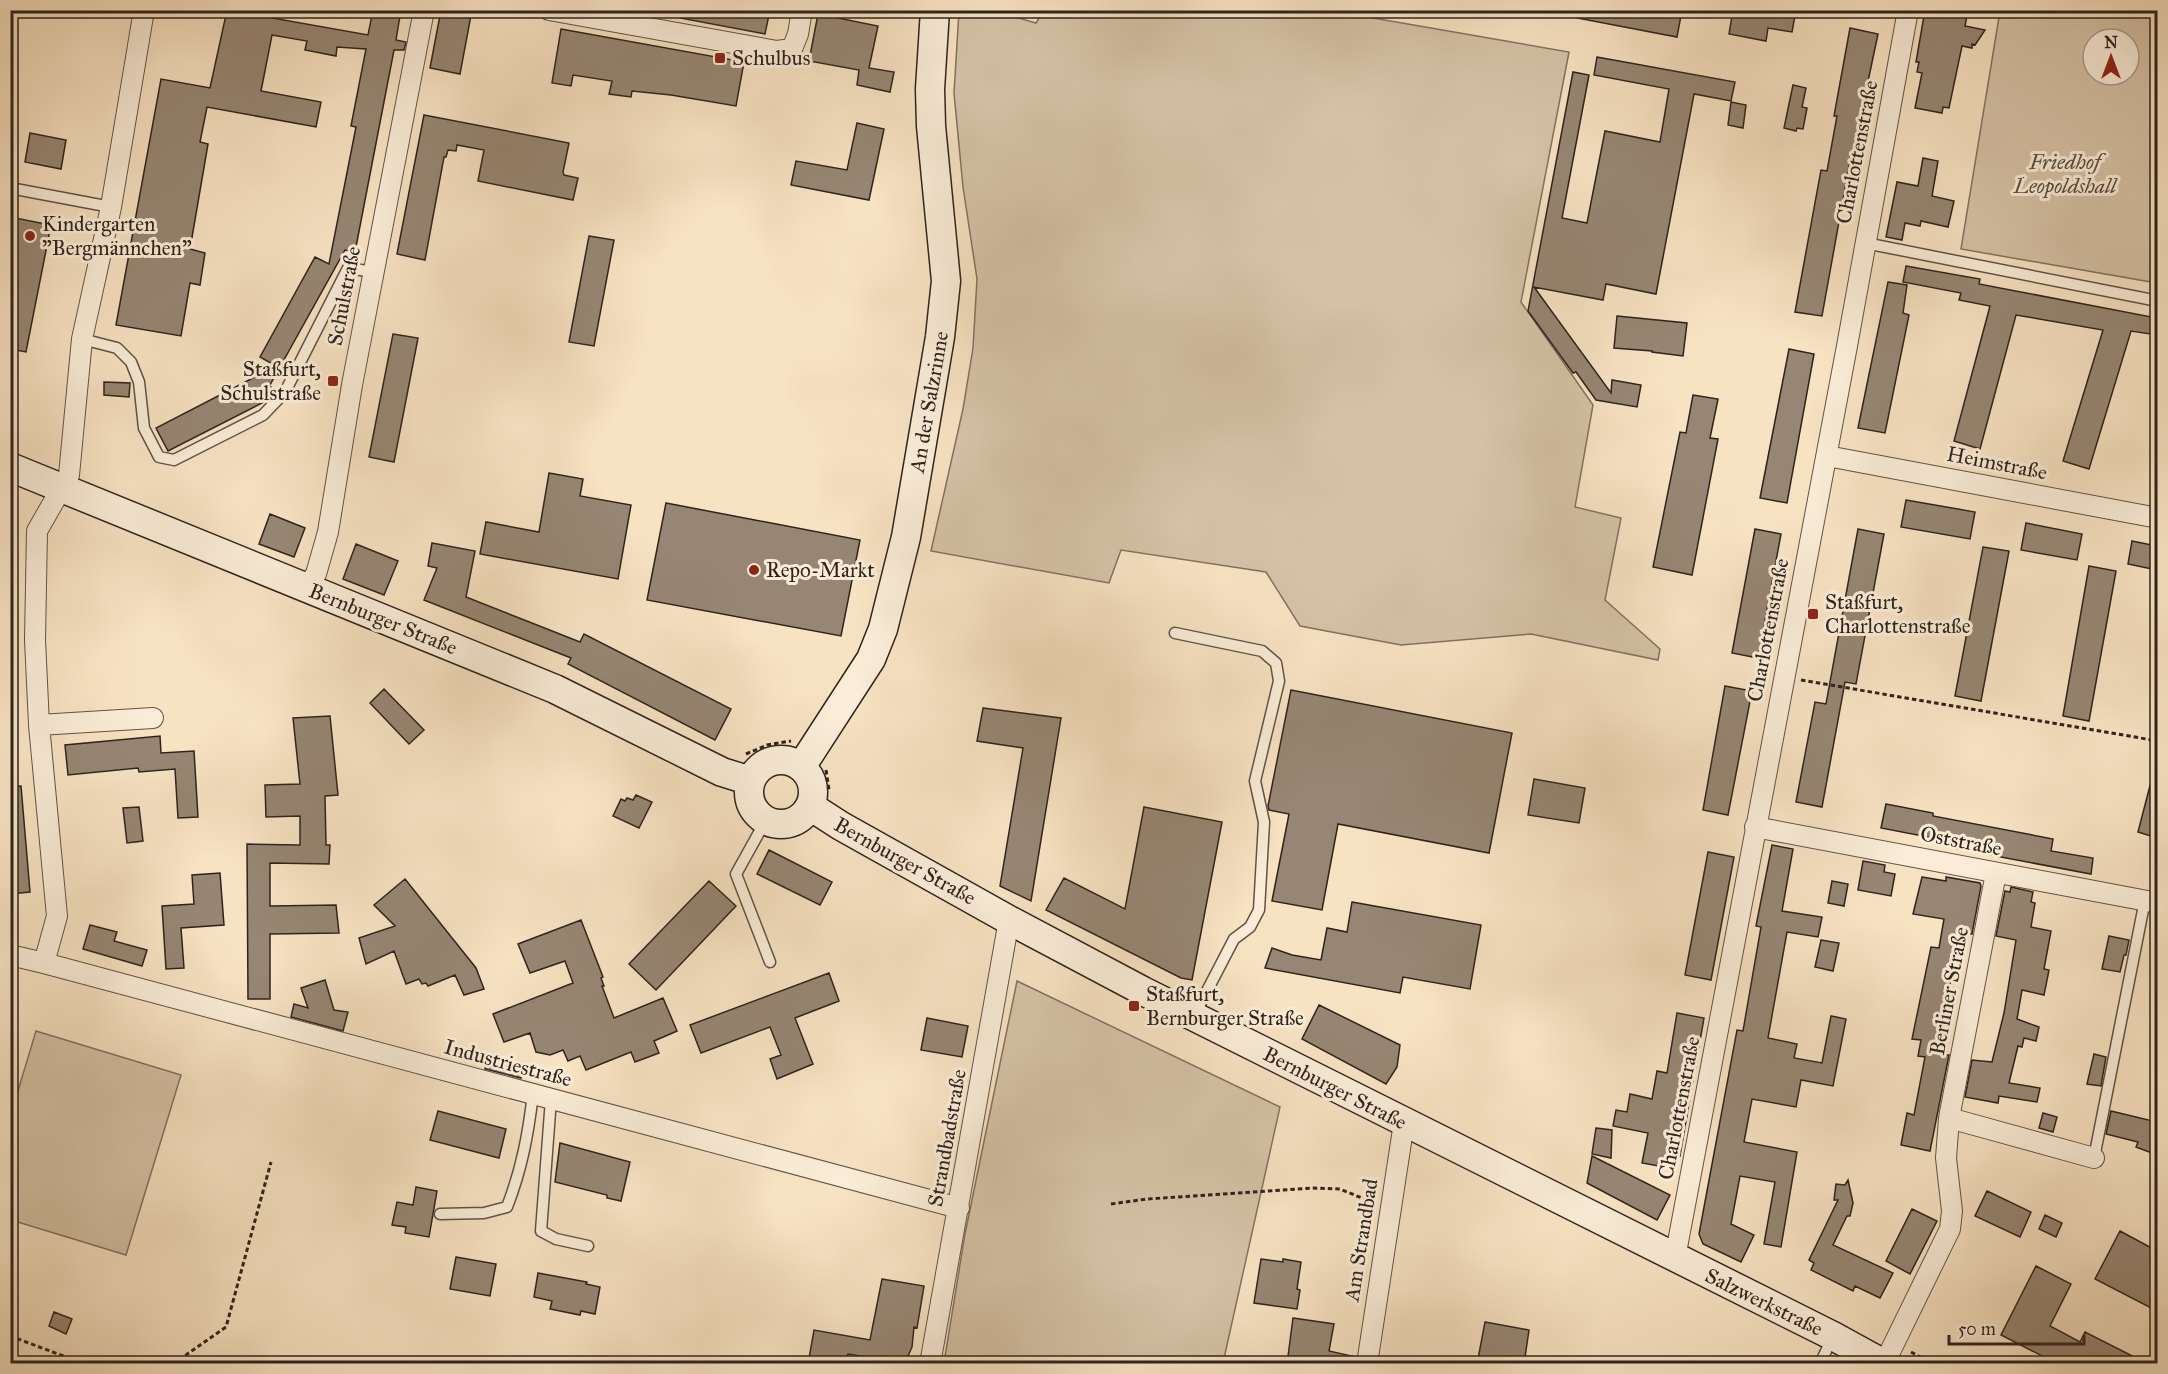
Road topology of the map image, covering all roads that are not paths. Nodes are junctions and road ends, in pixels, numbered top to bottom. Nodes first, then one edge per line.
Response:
1 (144, 10) edge
2 (424, 10) edge
3 (549, 10) edge
4 (802, 10) edge
5 (935, 10) edge
6 (1908, 10) edge
7 (10, 188) edge
8 (111, 207) junction
9 (1865, 243) junction
10 (373, 272) junction
11 (2157, 301) edge
12 (82, 339) junction
13 (1827, 456) junction
14 (10, 467) edge
15 (63, 487) junction
16 (2157, 518) edge
17 (306, 588) junction
18 (1175, 633) dead end
19 (153, 718) dead end
20 (39, 725) junction
21 (801, 767) junction
22 (751, 781) junction
23 (810, 806) junction
24 (766, 820) junction
25 (1755, 827) junction
26 (1996, 873) junction
27 (2151, 902) edge
28 (1010, 920) junction
29 (10, 955) edge
30 (770, 962) dead end
31 (44, 963) junction
32 (1194, 1017) junction
33 (542, 1097) junction
34 (1949, 1118) junction
35 (1404, 1123) junction
36 (2094, 1158) joint
37 (958, 1208) junction
38 (440, 1214) dead end
39 (588, 1246) dead end
40 (1675, 1258) junction
41 (1833, 1336) junction
42 (930, 1364) edge
43 (1367, 1364) edge
44 (1820, 1364) edge
45 (1884, 1364) edge

1 - 8 street
2 - 10 street, Schulstraße
3 - 4 street
5 - 21 main road, An der Salzrinne
6 - 9 street, Charlottenstraße
7 - 8 lane
8 - 12 street
9 - 11 lane
9 - 13 street, Charlottenstraße
10 - 12 lane
10 - 17 street, Schulstraße
12 - 15 street
13 - 16 street, Heimstraße
13 - 25 street, Charlottenstraße
14 - 15 main road, Bernburger Straße
15 - 17 main road, Bernburger Straße
15 - 20 street
17 - 22 main road, Bernburger Straße
18 - 32 lane
19 - 20 street
20 - 31 street
21 - 22 main road
21 - 23 main road
22 - 24 main road
23 - 24 main road
23 - 28 main road, Bernburger Straße
24 - 30 lane
25 - 26 street, Oststraße
25 - 40 street, Charlottenstraße
26 - 27 street, Oststraße
26 - 34 street, Berliner Straße
27 - 36 lane
28 - 32 main road, Bernburger Straße
28 - 37 street, Strandbadstraße
29 - 31 street, Industriestraße
31 - 33 street, Industriestraße
32 - 35 main road, Bernburger Straße
33 - 37 street, Industriestraße
33 - 38 lane
33 - 39 lane
34 - 36 street
34 - 45 street, Berliner Straße
35 - 40 main road, Bernburger Straße
35 - 43 street, Am Strandbad
37 - 42 street, Strandbadstraße
40 - 41 main road, Salzwerkstraße
41 - 44 lane
41 - 45 main road, Salzwerkstraße

